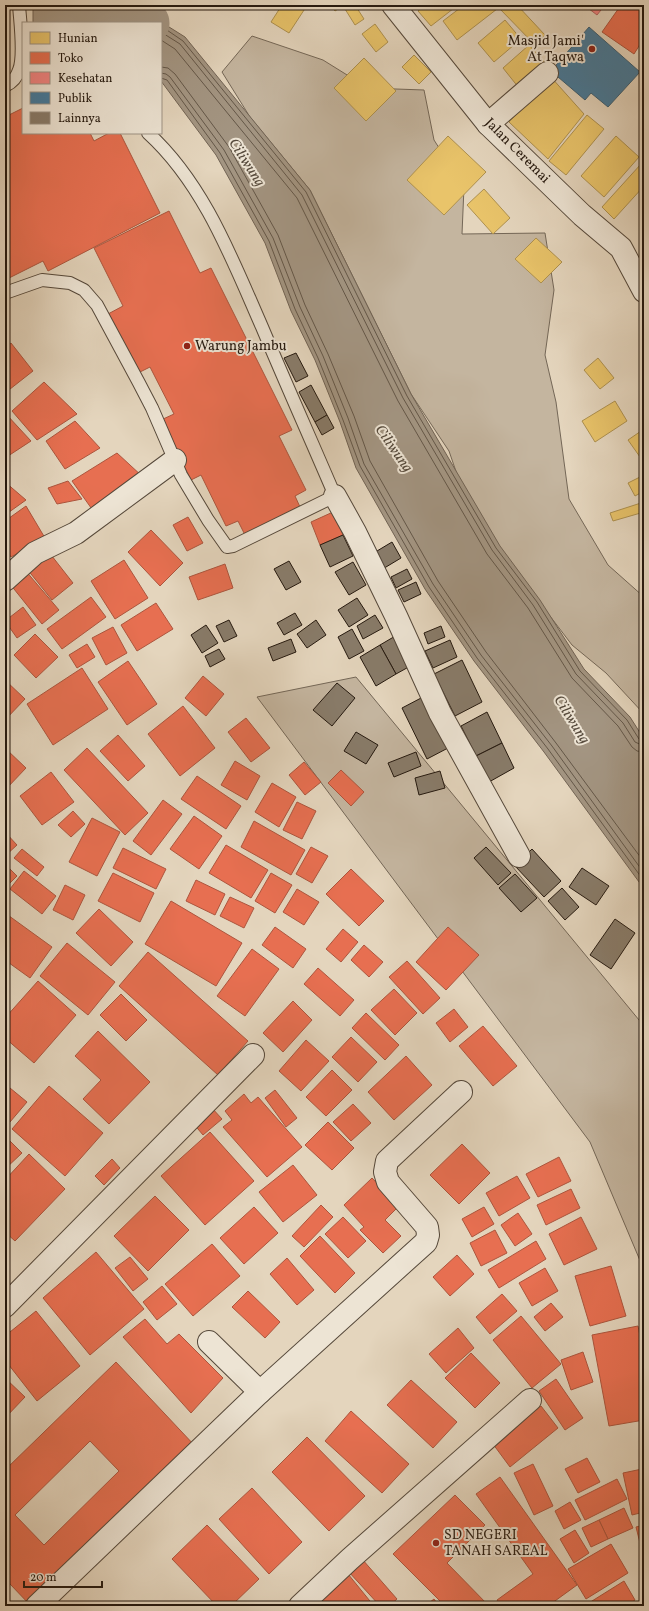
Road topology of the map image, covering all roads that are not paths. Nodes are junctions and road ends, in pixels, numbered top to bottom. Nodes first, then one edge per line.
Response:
1 (20, 5) edge
2 (393, 5) edge
3 (547, 73) dead end
4 (13, 84) edge
5 (488, 124) junction
6 (149, 134) edge
7 (644, 291) edge
8 (5, 293) edge
9 (175, 460) junction
10 (336, 496) junction
11 (5, 580) edge
12 (519, 856) dead end
13 (253, 1055) dead end
14 (461, 1092) dead end
15 (5, 1306) edge
16 (209, 1342) dead end
17 (260, 1392) junction
18 (530, 1400) dead end
19 (37, 1606) edge
20 (300, 1606) edge

1 - 4 lane
2 - 5 street, Jalan Ceremai
3 - 5 street
5 - 7 street, Jalan Ceremai
6 - 10 lane
8 - 9 lane
9 - 10 lane
9 - 11 street
10 - 12 street
13 - 15 street
14 - 17 street
16 - 17 street
17 - 19 street
18 - 20 street

